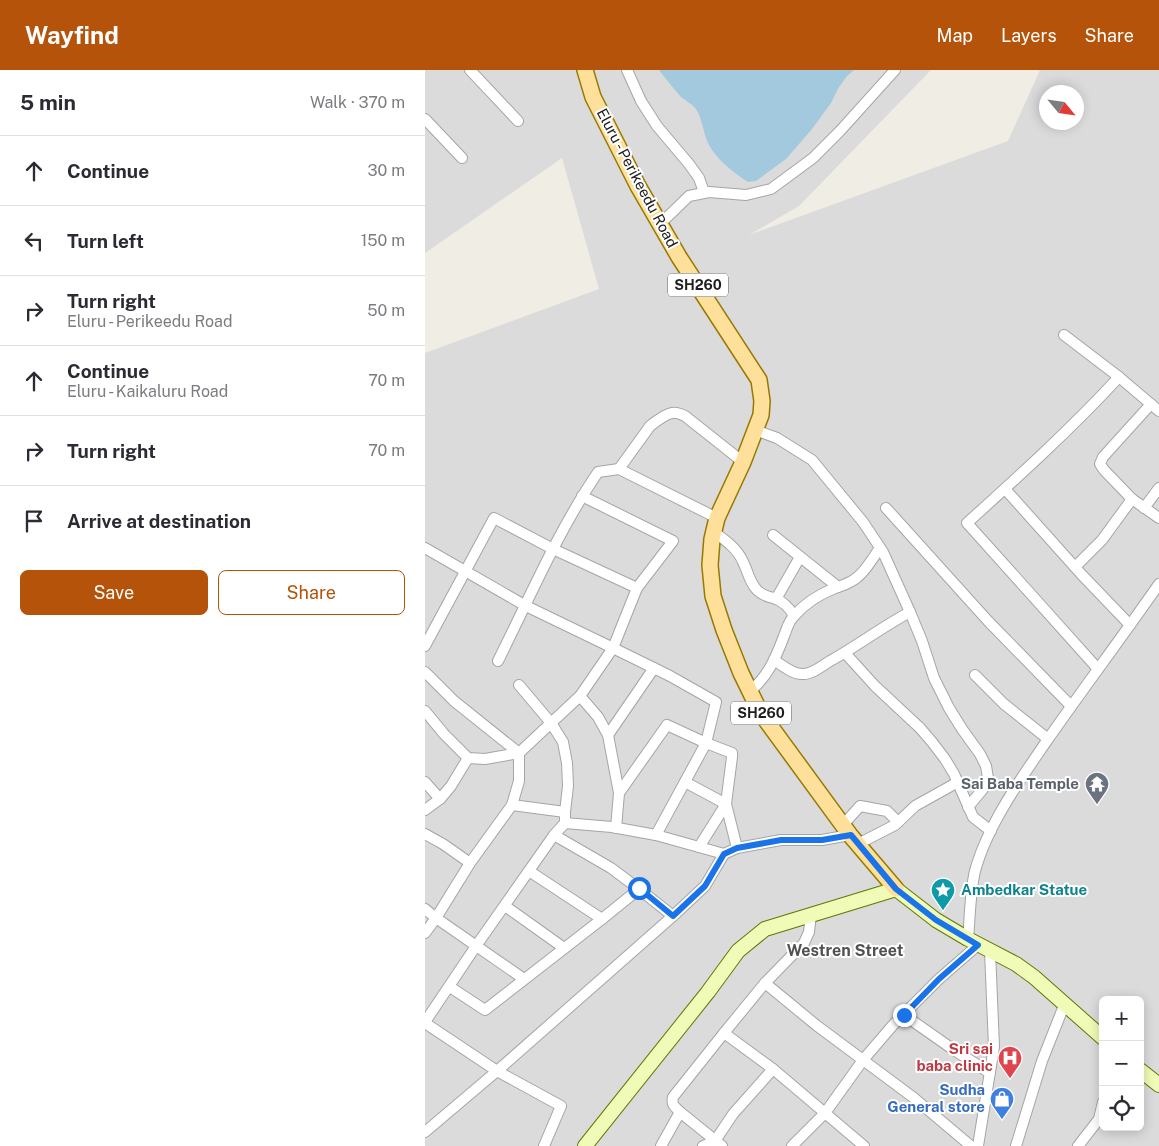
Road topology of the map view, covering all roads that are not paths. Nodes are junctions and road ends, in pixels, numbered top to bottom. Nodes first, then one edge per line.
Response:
1 (471, 70) edge
2 (585, 70) edge
3 (627, 70) edge
4 (895, 70) edge
5 (425, 119) edge
6 (518, 121) dead end
7 (462, 158) dead end
8 (704, 192) junction
9 (660, 224) junction
10 (1063, 335) dead end
11 (1119, 377) junction
12 (1155, 407) edge
13 (755, 430) junction
14 (743, 462) junction
15 (619, 469) junction
16 (1159, 488) edge
17 (1005, 489) junction
18 (582, 496) junction
19 (1132, 499) junction
20 (886, 508) dead end
21 (1144, 508) junction
22 (1159, 518) edge
23 (715, 525) junction
24 (773, 535) dead end
25 (425, 548) edge
26 (880, 548) junction
27 (553, 549) junction
28 (800, 557) junction
29 (1075, 567) junction
30 (466, 570) junction
31 (1159, 584) edge
32 (838, 587) junction
33 (637, 588) junction
34 (775, 599) junction
35 (526, 606) junction
36 (910, 612) junction
37 (794, 616) junction
38 (1130, 625) junction
39 (425, 646) edge
40 (613, 648) junction
41 (845, 652) junction
42 (774, 660) junction
43 (498, 661) dead end
44 (654, 668) junction
45 (1098, 669) junction
46 (425, 672) edge
47 (975, 674) dead end
48 (519, 685) dead end
49 (750, 691) junction
50 (580, 696) junction
51 (1071, 706) junction
52 (425, 711) edge
53 (551, 723) junction
54 (609, 735) junction
55 (1048, 739) junction
56 (706, 743) junction
57 (519, 754) junction
58 (468, 758) junction
59 (425, 782) edge
60 (685, 782) junction
61 (957, 782) junction
62 (619, 793) junction
63 (441, 799) junction
64 (726, 804) junction
65 (512, 805) junction
66 (968, 807) junction
67 (425, 810) edge
68 (565, 812) junction
69 (898, 822) junction
70 (565, 823) junction
71 (616, 828) junction
72 (991, 830) junction
73 (425, 834) edge
74 (554, 835) junction
75 (656, 835) junction
76 (851, 835) junction
77 (699, 847) junction
78 (737, 848) junction
79 (724, 854) junction
80 (470, 863) junction
81 (529, 871) junction
82 (639, 888) junction
83 (896, 889) junction
84 (505, 906) junction
85 (425, 909) edge
86 (811, 915) junction
87 (673, 916) junction
88 (436, 918) junction
89 (602, 919) junction
90 (425, 933) edge
91 (979, 945) junction
92 (476, 946) junction
93 (564, 948) junction
94 (521, 982) junction
95 (765, 983) junction
96 (449, 987) junction
97 (1065, 1003) junction
98 (904, 1015) junction
99 (425, 1023) edge
100 (724, 1033) junction
101 (1099, 1034) edge
102 (863, 1060) junction
103 (773, 1069) junction
104 (497, 1071) junction
105 (990, 1073) junction
106 (1144, 1073) edge
107 (1159, 1085) edge
108 (680, 1112) junction
109 (825, 1113) junction
110 (1099, 1119) edge
111 (425, 1132) edge
112 (718, 1144) edge
113 (545, 1146) edge
114 (585, 1146) edge
115 (661, 1146) edge
116 (703, 1146) edge
117 (792, 1146) edge
118 (864, 1146) edge
119 (971, 1146) edge
120 (978, 1146) edge
121 (1016, 1146) edge
122 (1078, 1146) edge

1 - 6 street
2 - 9 main road, Eluru - Perikeedu Road / SH260
3 - 8 street
4 - 8 street
5 - 7 street
8 - 9 street
9 - 13 main road, Eluru - Perikeedu Road / SH260
10 - 11 street
11 - 12 street
11 - 17 street
12 - 19 street
13 - 14 main road, Eluru - Perikeedu Road / SH260
13 - 26 street
14 - 15 street
14 - 23 main road, Eluru - Perikeedu Road / SH260
15 - 18 street
15 - 23 street
16 - 21 street
17 - 29 street
17 - 45 street
18 - 27 street
18 - 33 street
19 - 21 street
19 - 29 street
20 - 51 street
21 - 22 street
23 - 34 street
23 - 49 main road, Eluru - Perikeedu Road / SH260
24 - 28 street
25 - 30 street
26 - 32 street
26 - 36 street
27 - 30 street
27 - 33 street
27 - 35 street
28 - 32 street
28 - 34 street
29 - 38 street
30 - 35 street
30 - 39 street
31 - 38 street
32 - 37 street
33 - 40 street
34 - 37 street
35 - 40 street
35 - 43 street
36 - 41 street
36 - 66 street
37 - 42 street
38 - 45 street
40 - 44 street
40 - 50 street
41 - 42 street
41 - 61 street
42 - 49 street
44 - 54 street
44 - 56 street
45 - 51 street
46 - 57 street
47 - 55 street
48 - 53 street
49 - 76 main road, Eluru - Perikeedu Road / SH260
50 - 53 street
50 - 54 street
51 - 55 street
52 - 58 street
53 - 57 street
53 - 68 street
54 - 62 street
55 - 72 street
56 - 60 street
56 - 62 street
56 - 64 street
57 - 58 street
57 - 65 street
58 - 63 street
59 - 63 street
60 - 64 street
60 - 75 street
61 - 66 street
61 - 69 street
62 - 71 street
63 - 67 street
64 - 77 street
64 - 78 street
65 - 68 street
65 - 80 street
66 - 72 street
68 - 70 street
69 - 76 street
69 - 76 street
70 - 71 street
70 - 74 street
71 - 75 street
72 - 91 street
73 - 80 street
74 - 81 street
74 - 82 street
75 - 77 street
76 - 78 street
76 - 83 main road, Eluru - Perikeedu Road / SH260
77 - 79 street
78 - 79 street
79 - 87 street
80 - 88 street
81 - 84 street
81 - 89 street
82 - 87 street
82 - 89 street
83 - 86 main road
83 - 91 main road
84 - 92 street
84 - 93 street
85 - 88 street
86 - 95 street
86 - 114 main road
87 - 104 street
88 - 90 street
88 - 92 street
89 - 93 street
91 - 97 main road
91 - 98 street
91 - 105 street
92 - 94 street
92 - 96 street
93 - 94 street
94 - 96 street
95 - 100 street
95 - 102 street
96 - 99 street
97 - 101 main road
97 - 121 street
98 - 102 street
98 - 105 street
99 - 104 street
100 - 103 street
100 - 108 street
102 - 109 street
102 - 119 street
103 - 109 street
103 - 112 street
104 - 111 street
104 - 113 street
105 - 120 street
106 - 107 main road
108 - 112 street
108 - 115 street
109 - 117 street
109 - 118 street
110 - 122 street
112 - 116 street

